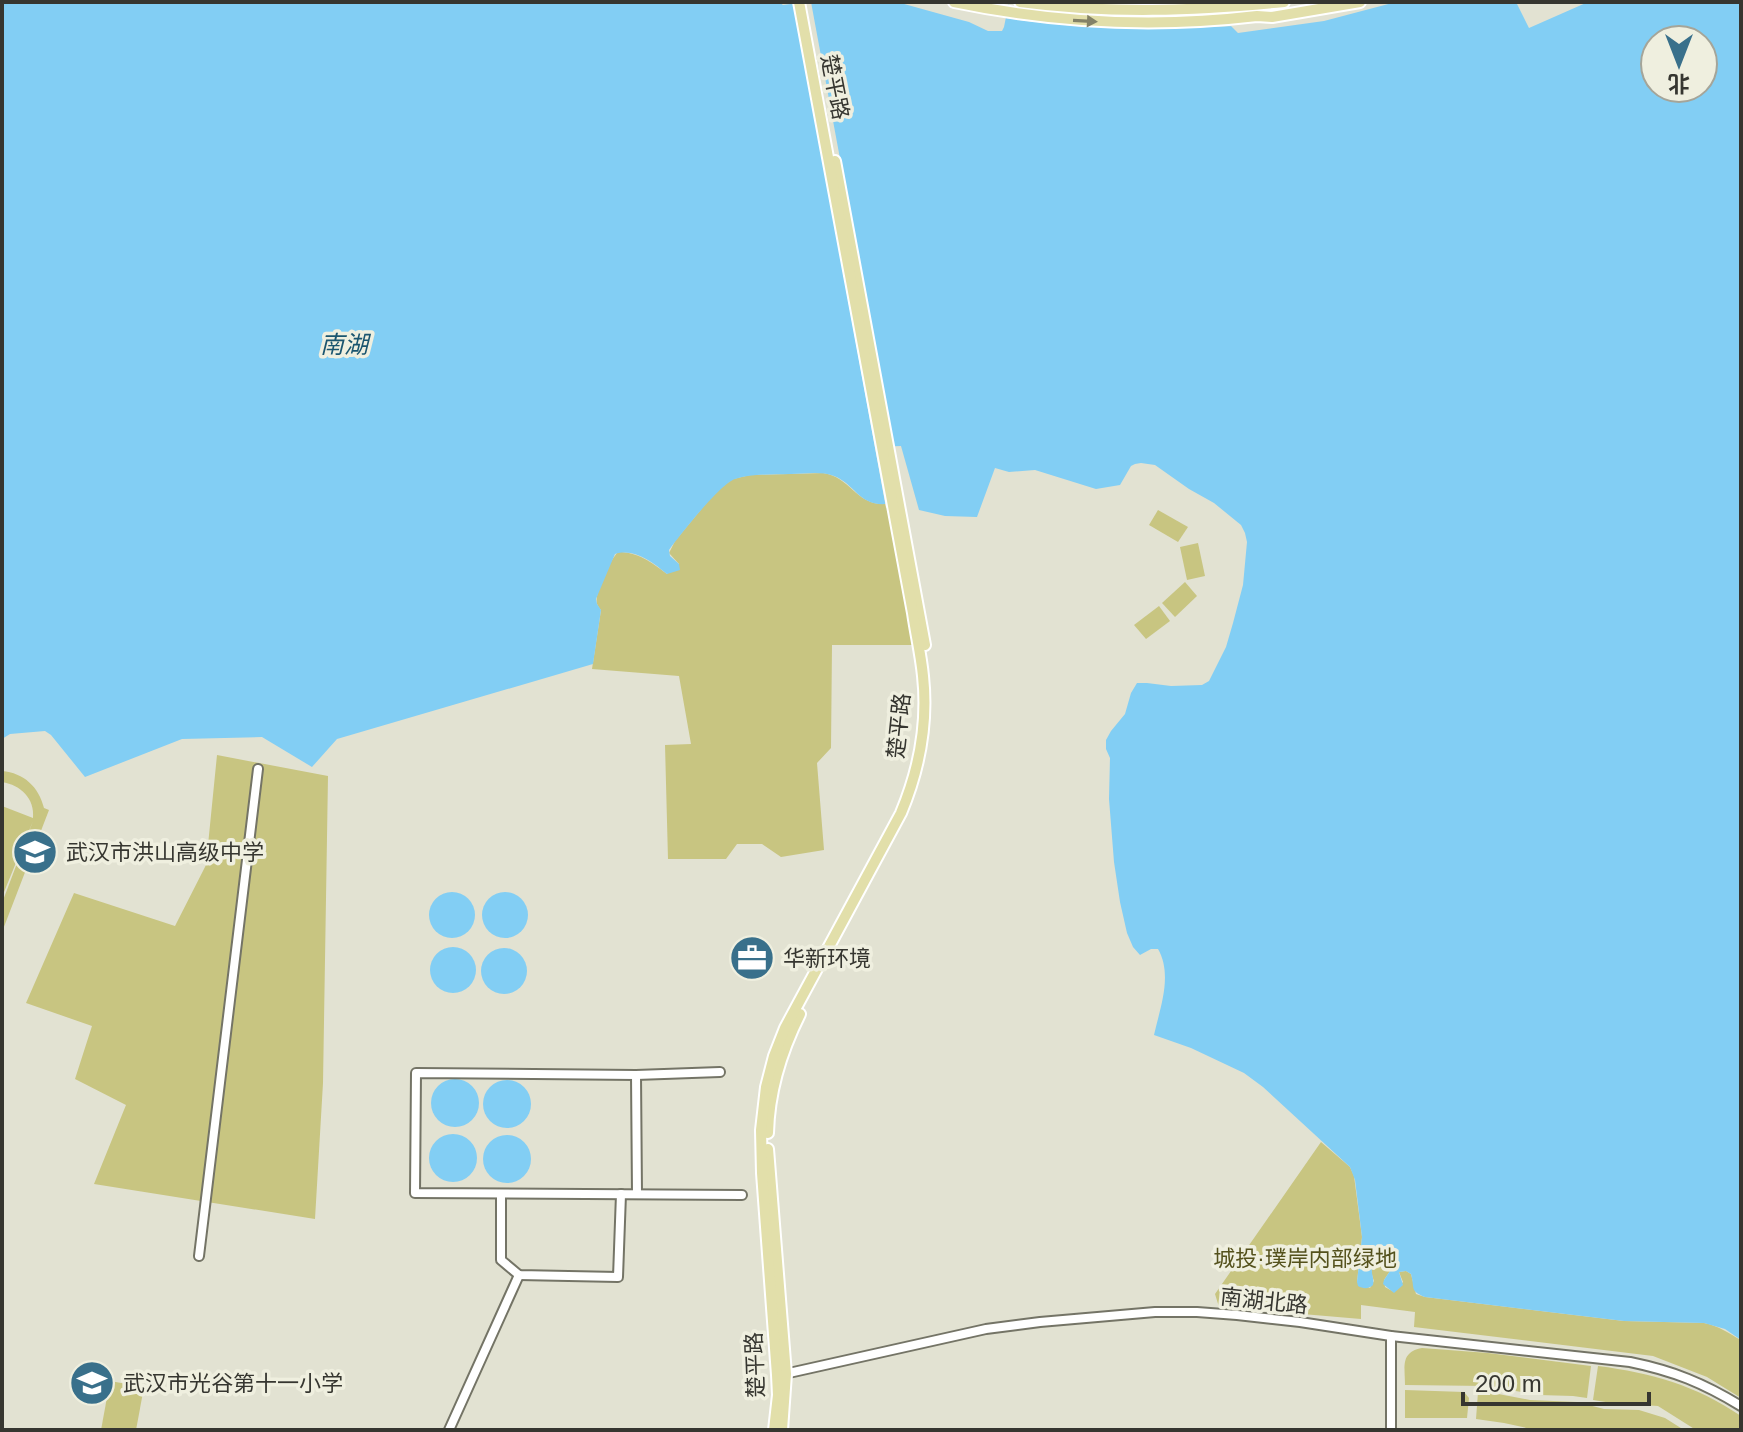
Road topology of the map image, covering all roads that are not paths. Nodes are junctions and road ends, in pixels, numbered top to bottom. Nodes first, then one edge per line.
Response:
1 (799, 2) edge
2 (805, 2) edge
3 (954, 2) edge
4 (1020, 2) edge
5 (1284, 2) edge
6 (1360, 2) edge
7 (908, 569) junction
8 (258, 769) dead end
9 (720, 1072) dead end
10 (636, 1075) junction
11 (501, 1194) junction
12 (621, 1194) junction
13 (637, 1194) junction
14 (742, 1195) dead end
15 (199, 1256) dead end
16 (519, 1275) junction
17 (1391, 1336) junction
18 (781, 1375) junction
19 (1741, 1406) edge
20 (449, 1430) edge
21 (774, 1430) edge
22 (782, 1430) edge
23 (1391, 1430) edge

1 - 7 main road, 楚平路
2 - 7 main road, 楚平路
3 -> 6 main road
4 - 5 main road
7 - 18 main road, 楚平路
8 - 15 street
9 - 10 street
10 - 11 street
10 - 13 street
11 - 12 street
11 - 16 street
12 - 13 street
12 - 16 street
13 - 14 street
16 - 20 street
17 - 18 street, 南湖北路
17 - 19 street, 南湖北路
17 - 23 street
18 - 21 main road, 楚平路
18 - 22 main road, 楚平路

